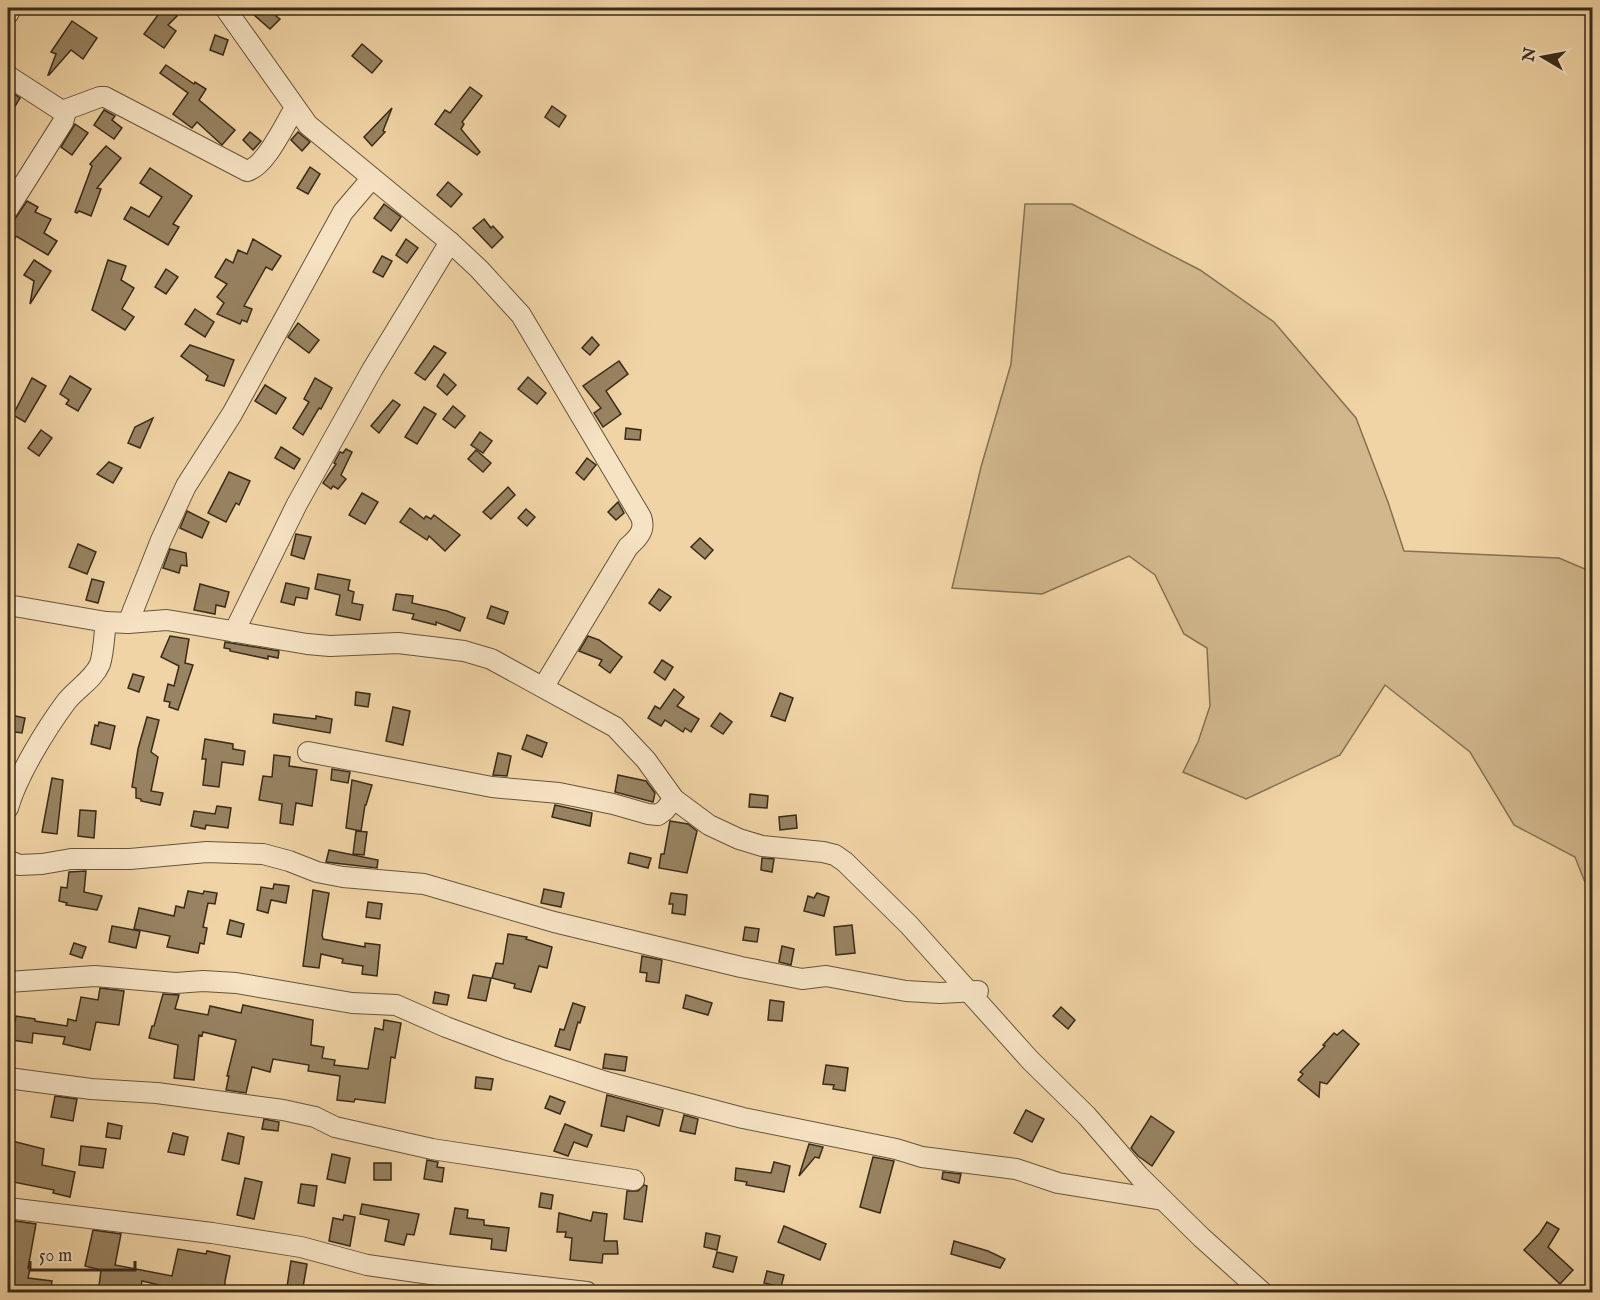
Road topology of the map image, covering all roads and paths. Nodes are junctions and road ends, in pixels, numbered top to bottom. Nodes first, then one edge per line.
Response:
1 (11, 8) edge
2 (225, 8) edge
3 (8, 14) edge
4 (8, 76) edge
5 (295, 108) junction
6 (62, 111) junction
7 (372, 178) junction
8 (8, 209) edge
9 (450, 242) junction
10 (8, 605) edge
11 (106, 622) junction
12 (128, 623) junction
13 (234, 632) junction
14 (544, 686) junction
15 (308, 752) dead end
16 (674, 799) junction
17 (8, 808) edge
18 (8, 860) edge
19 (8, 982) edge
20 (974, 992) junction
21 (8, 1078) edge
22 (633, 1180) dead end
23 (1163, 1200) junction
24 (8, 1208) edge
25 (587, 1293) edge
26 (1262, 1293) edge

1 - 3 street
2 - 5 street
4 - 6 street
5 - 6 street
5 - 7 street
6 - 8 street
7 - 9 street
7 - 12 street
9 - 13 street
9 - 14 street
10 - 11 street
11 - 12 street
11 - 17 street
12 - 13 street
13 - 14 street
14 - 16 street
15 - 16 street
16 - 20 street
18 - 20 street
19 - 23 street
20 - 23 street
21 - 22 street
23 - 26 street
24 - 25 street

